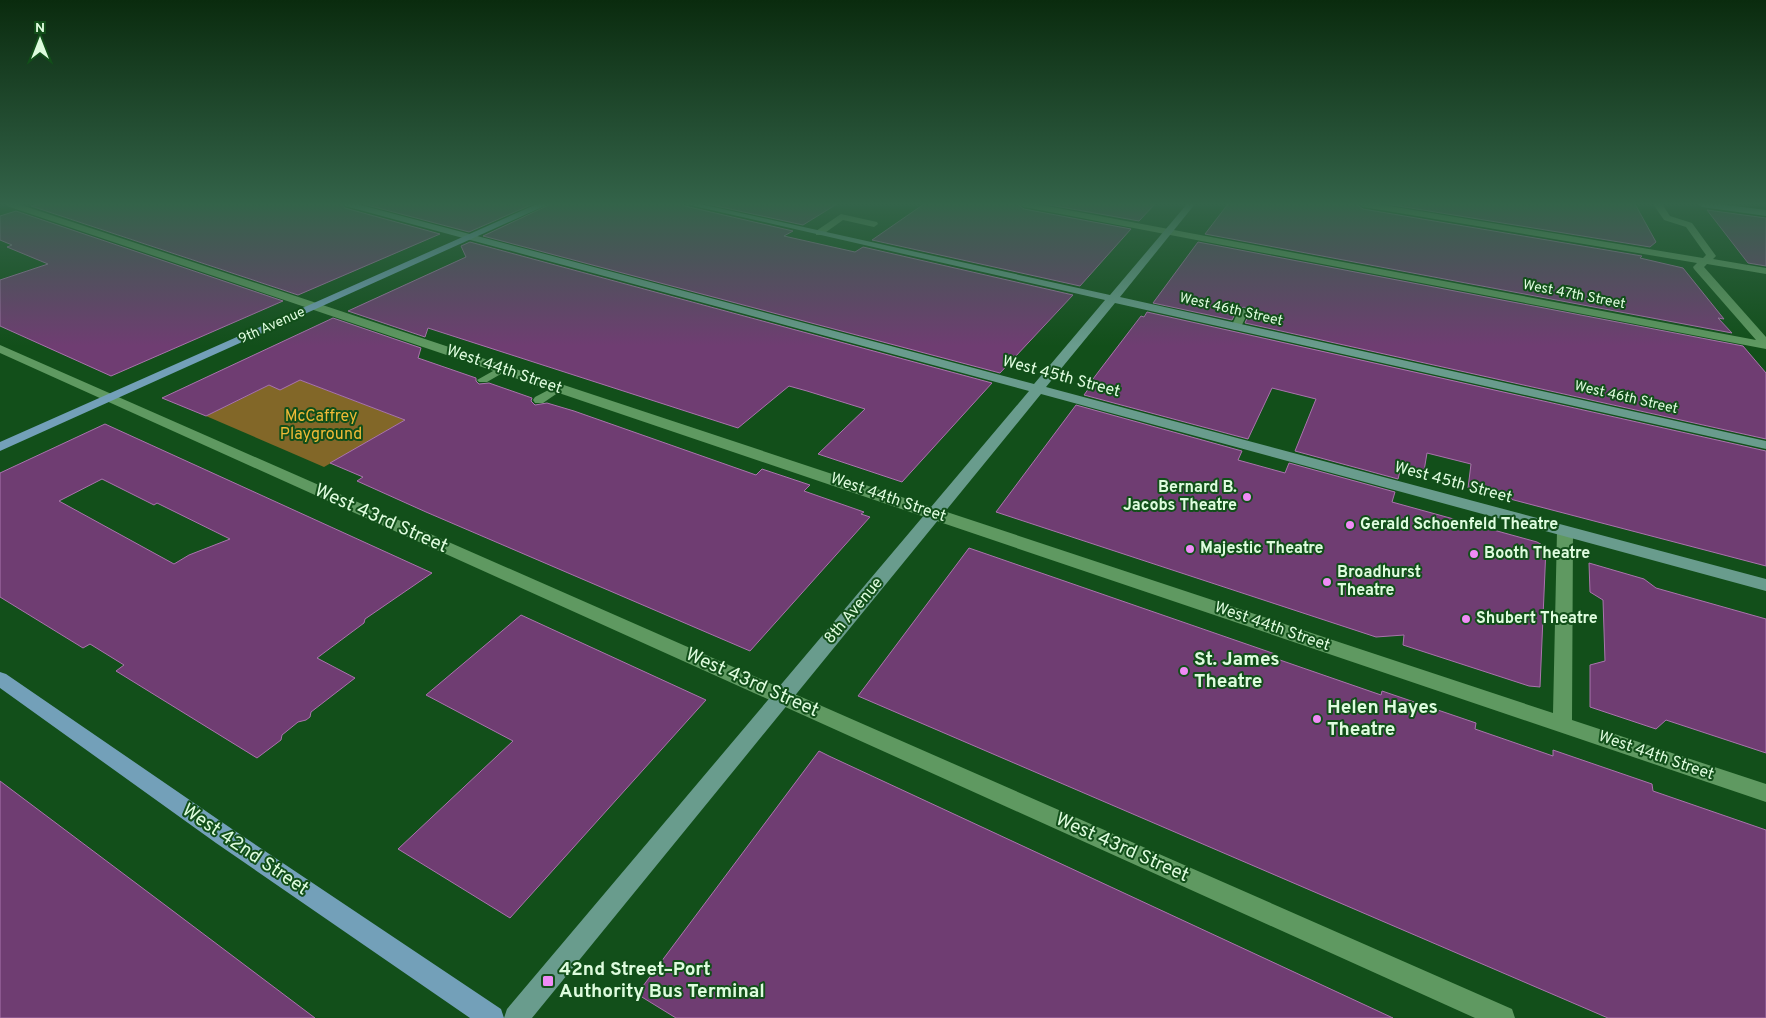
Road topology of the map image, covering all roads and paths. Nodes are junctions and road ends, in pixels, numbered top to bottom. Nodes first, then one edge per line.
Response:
1 (152, 252) edge
2 (438, 252) edge
3 (525, 252) edge
4 (901, 252) edge
5 (1151, 252) edge
6 (1276, 252) edge
7 (1649, 252) edge
8 (1709, 252) edge
9 (1706, 261) junction
10 (1728, 272) dead end
11 (1766, 272) edge
12 (1112, 299) junction
13 (315, 306) junction
14 (1243, 312) dead end
15 (1236, 327) junction
16 (1766, 345) edge
17 (0, 349) edge
18 (502, 369) junction
19 (483, 380) dead end
20 (558, 388) junction
21 (1038, 389) junction
22 (110, 398) junction
23 (539, 400) dead end
24 (1766, 445) edge
25 (0, 447) edge
26 (934, 514) junction
27 (1565, 531) junction
28 (1766, 585) edge
29 (0, 679) edge
30 (783, 696) junction
31 (1562, 724) junction
32 (1766, 793) edge
33 (492, 1018) edge
34 (516, 1018) edge
35 (1503, 1018) edge

1 - 13 street, West 44th Street
2 - 13 main road, 9th Avenue
3 - 21 main road, West 45th Street
4 - 12 main road, West 46th Street
5 - 12 main road, 8th Avenue
6 - 16 street, West 47th Street
7 - 9 street
8 - 9 street
9 - 10 street
9 - 11 street
9 - 16 street
12 - 15 main road, West 46th Street
12 - 21 main road, 8th Avenue
13 - 18 street, West 44th Street
13 - 22 main road, 9th Avenue
14 - 15 lane
15 - 24 main road, West 46th Street
17 - 22 street, West 43rd Street
18 - 19 lane
18 - 20 street, West 44th Street
20 - 23 lane
20 - 26 street, West 44th Street
21 - 26 main road, 8th Avenue
21 - 27 main road, West 45th Street
22 - 25 main road, 9th Avenue
22 - 30 street, West 43rd Street
26 - 30 main road, 8th Avenue
26 - 31 street, West 44th Street
27 - 28 main road, West 45th Street
27 - 31 street
29 - 33 main road, West 42nd Street
30 - 34 main road, 8th Avenue
30 - 35 street, West 43rd Street
31 - 32 street, West 44th Street

